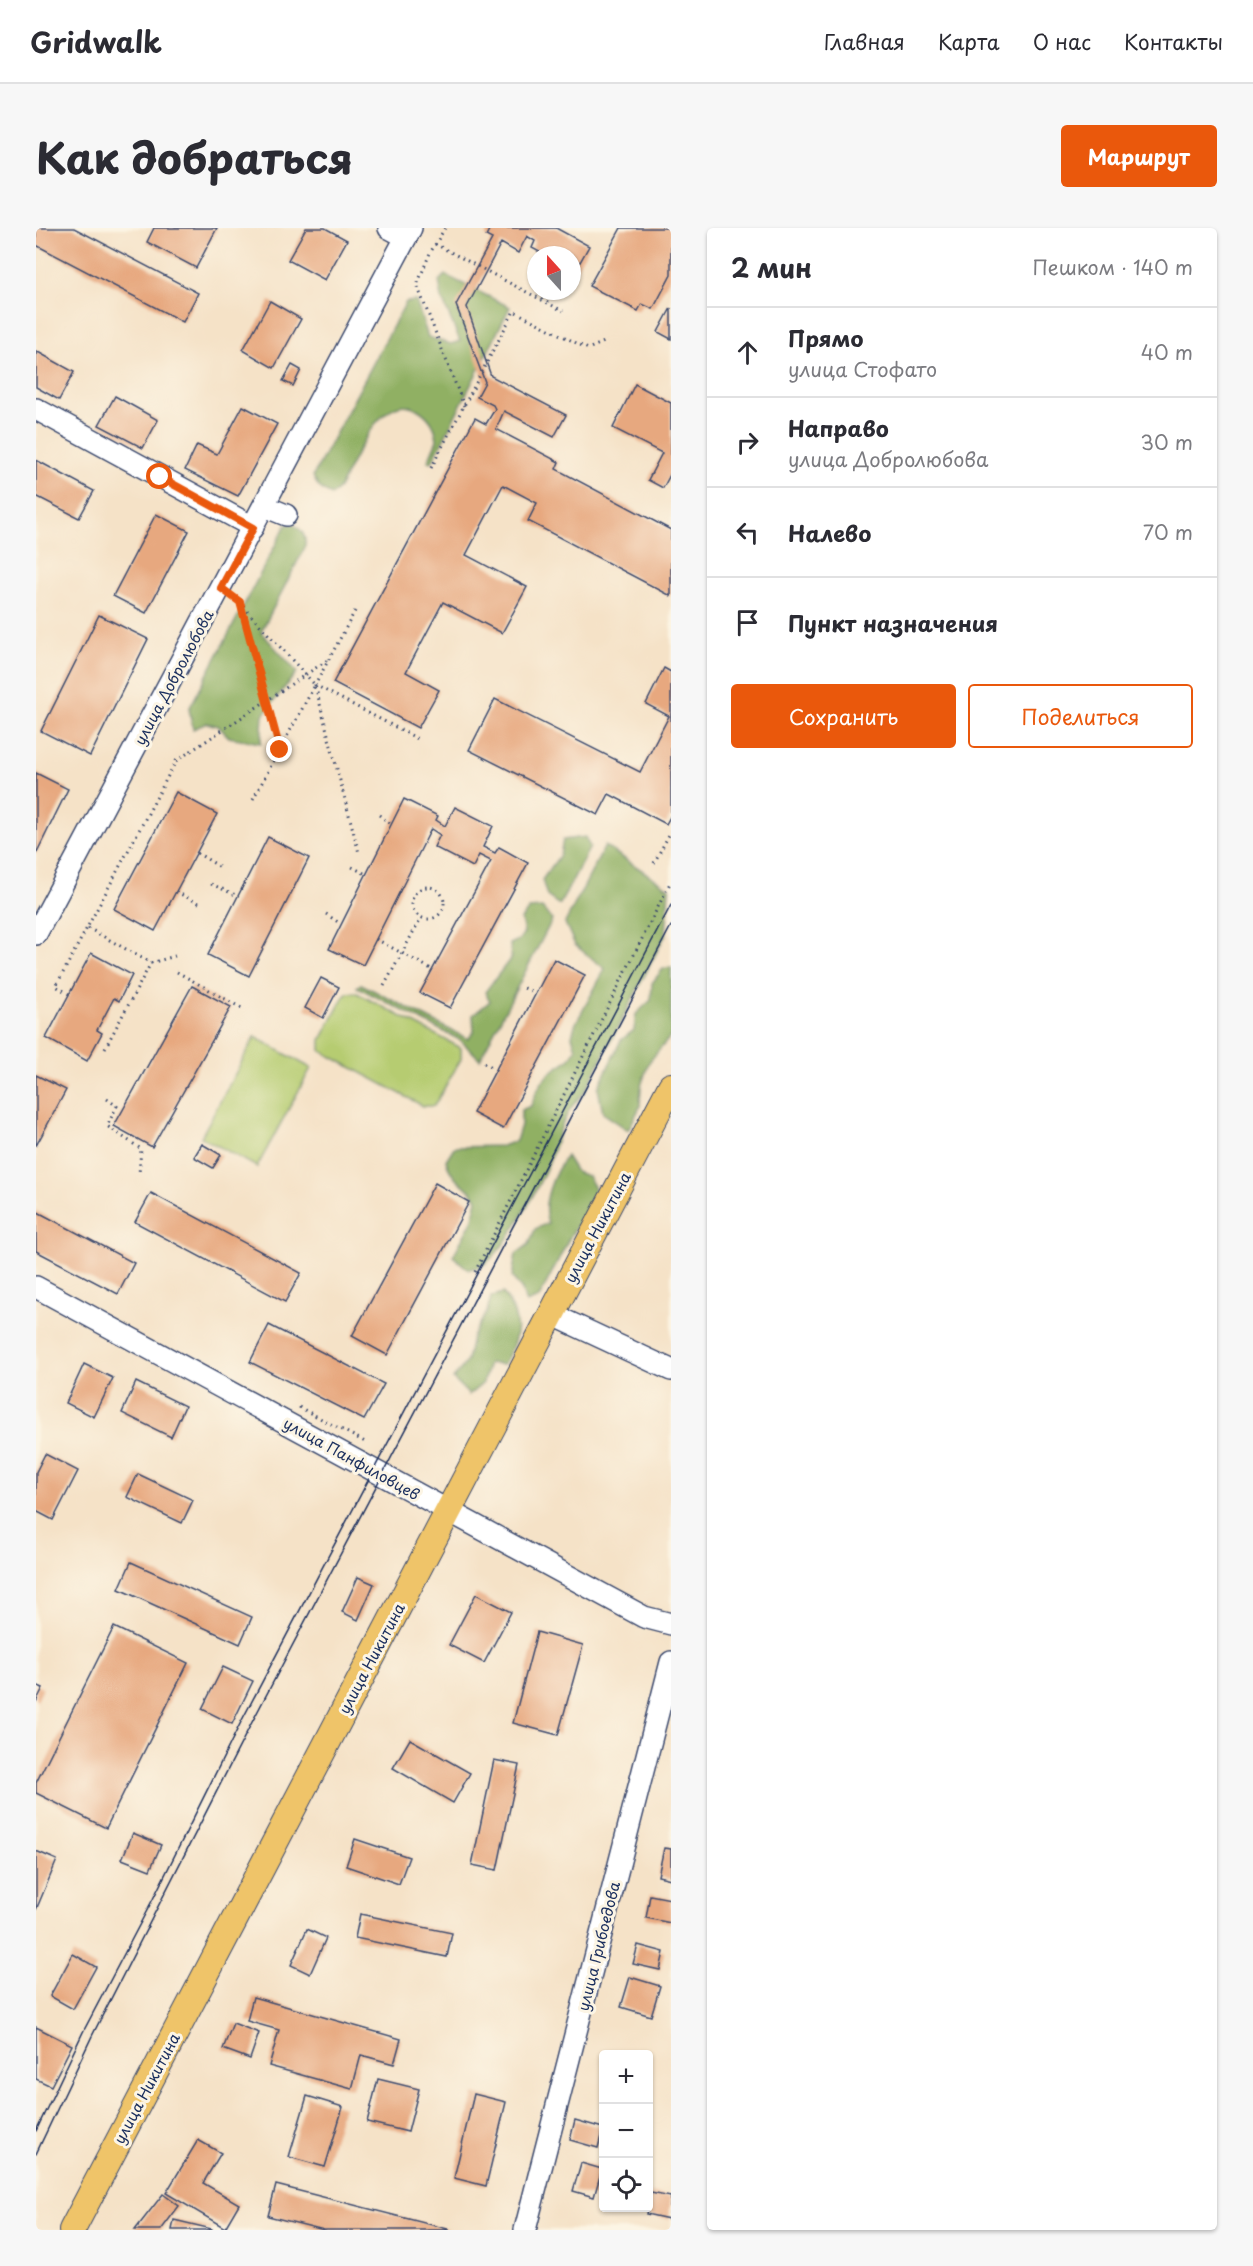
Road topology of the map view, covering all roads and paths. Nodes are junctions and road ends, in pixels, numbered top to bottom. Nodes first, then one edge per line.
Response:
1 (445, 228) edge
2 (402, 231) edge
3 (435, 244) junction
4 (563, 311) dead end
5 (604, 342) dead end
6 (464, 406) junction
7 (36, 409) edge
8 (431, 468) dead end
9 (264, 506) junction
10 (286, 515) dead end
11 (253, 528) junction
12 (221, 588) junction
13 (240, 602) junction
14 (355, 611) dead end
15 (329, 659) junction
16 (305, 674) junction
17 (315, 685) junction
18 (267, 700) junction
19 (418, 739) dead end
20 (280, 750) junction
21 (253, 800) dead end
22 (379, 815) dead end
23 (391, 824) dead end
24 (671, 831) edge
25 (197, 853) dead end
26 (359, 853) dead end
27 (654, 863) dead end
28 (220, 867) dead end
29 (352, 867) dead end
30 (366, 874) dead end
31 (671, 881) edge
32 (211, 884) dead end
33 (176, 892) dead end
34 (238, 896) dead end
35 (201, 904) dead end
36 (326, 915) dead end
37 (421, 918) junction
38 (341, 924) dead end
39 (88, 928) junction
40 (36, 934) edge
41 (376, 939) dead end
42 (402, 953) junction
43 (175, 956) dead end
44 (151, 963) junction
45 (433, 970) dead end
46 (177, 972) dead end
47 (384, 986) dead end
48 (524, 988) dead end
49 (536, 993) dead end
50 (69, 994) dead end
51 (245, 1010) dead end
52 (105, 1048) dead end
53 (484, 1064) dead end
54 (496, 1069) dead end
55 (671, 1086) edge
56 (108, 1099) dead end
57 (139, 1174) dead end
58 (475, 1272) dead end
59 (36, 1287) edge
60 (551, 1314) junction
61 (671, 1370) edge
62 (448, 1510) junction
63 (671, 1624) edge
64 (671, 1662) edge
65 (529, 2229) edge
66 (72, 2230) edge

1 - 3 path
2 - 9 street, улица Добролюбова
3 - 4 path
3 - 6 path
5 - 6 path
6 - 8 path
7 - 11 street
9 - 10 street
9 - 11 street, улица Добролюбова
11 - 12 street, улица Добролюбова
12 - 13 path
12 - 40 street, улица Добролюбова
13 - 16 path
13 - 18 path
14 - 15 path
15 - 16 path
15 - 17 path
16 - 17 path
16 - 18 path
17 - 19 path
17 - 20 path
17 - 26 path
18 - 20 path
18 - 39 path
20 - 21 path
22 - 23 path
24 - 27 path
25 - 28 path
29 - 30 path
31 - 58 path
32 - 34 path
33 - 35 path
36 - 38 path
37 - 37 path
37 - 42 path
39 - 44 path
39 - 50 path
41 - 42 path
42 - 45 path
42 - 47 path
43 - 44 path
44 - 52 path
46 - 51 path
48 - 49 path
53 - 54 path
55 - 60 main road, улица Никитина
56 - 57 path
59 - 62 street, улица Панфиловцев
60 - 61 street
60 - 62 main road, улица Никитина
62 - 63 street, улица Панфиловцев
62 - 66 main road, улица Никитина
64 - 65 street, улица Грибоедова

